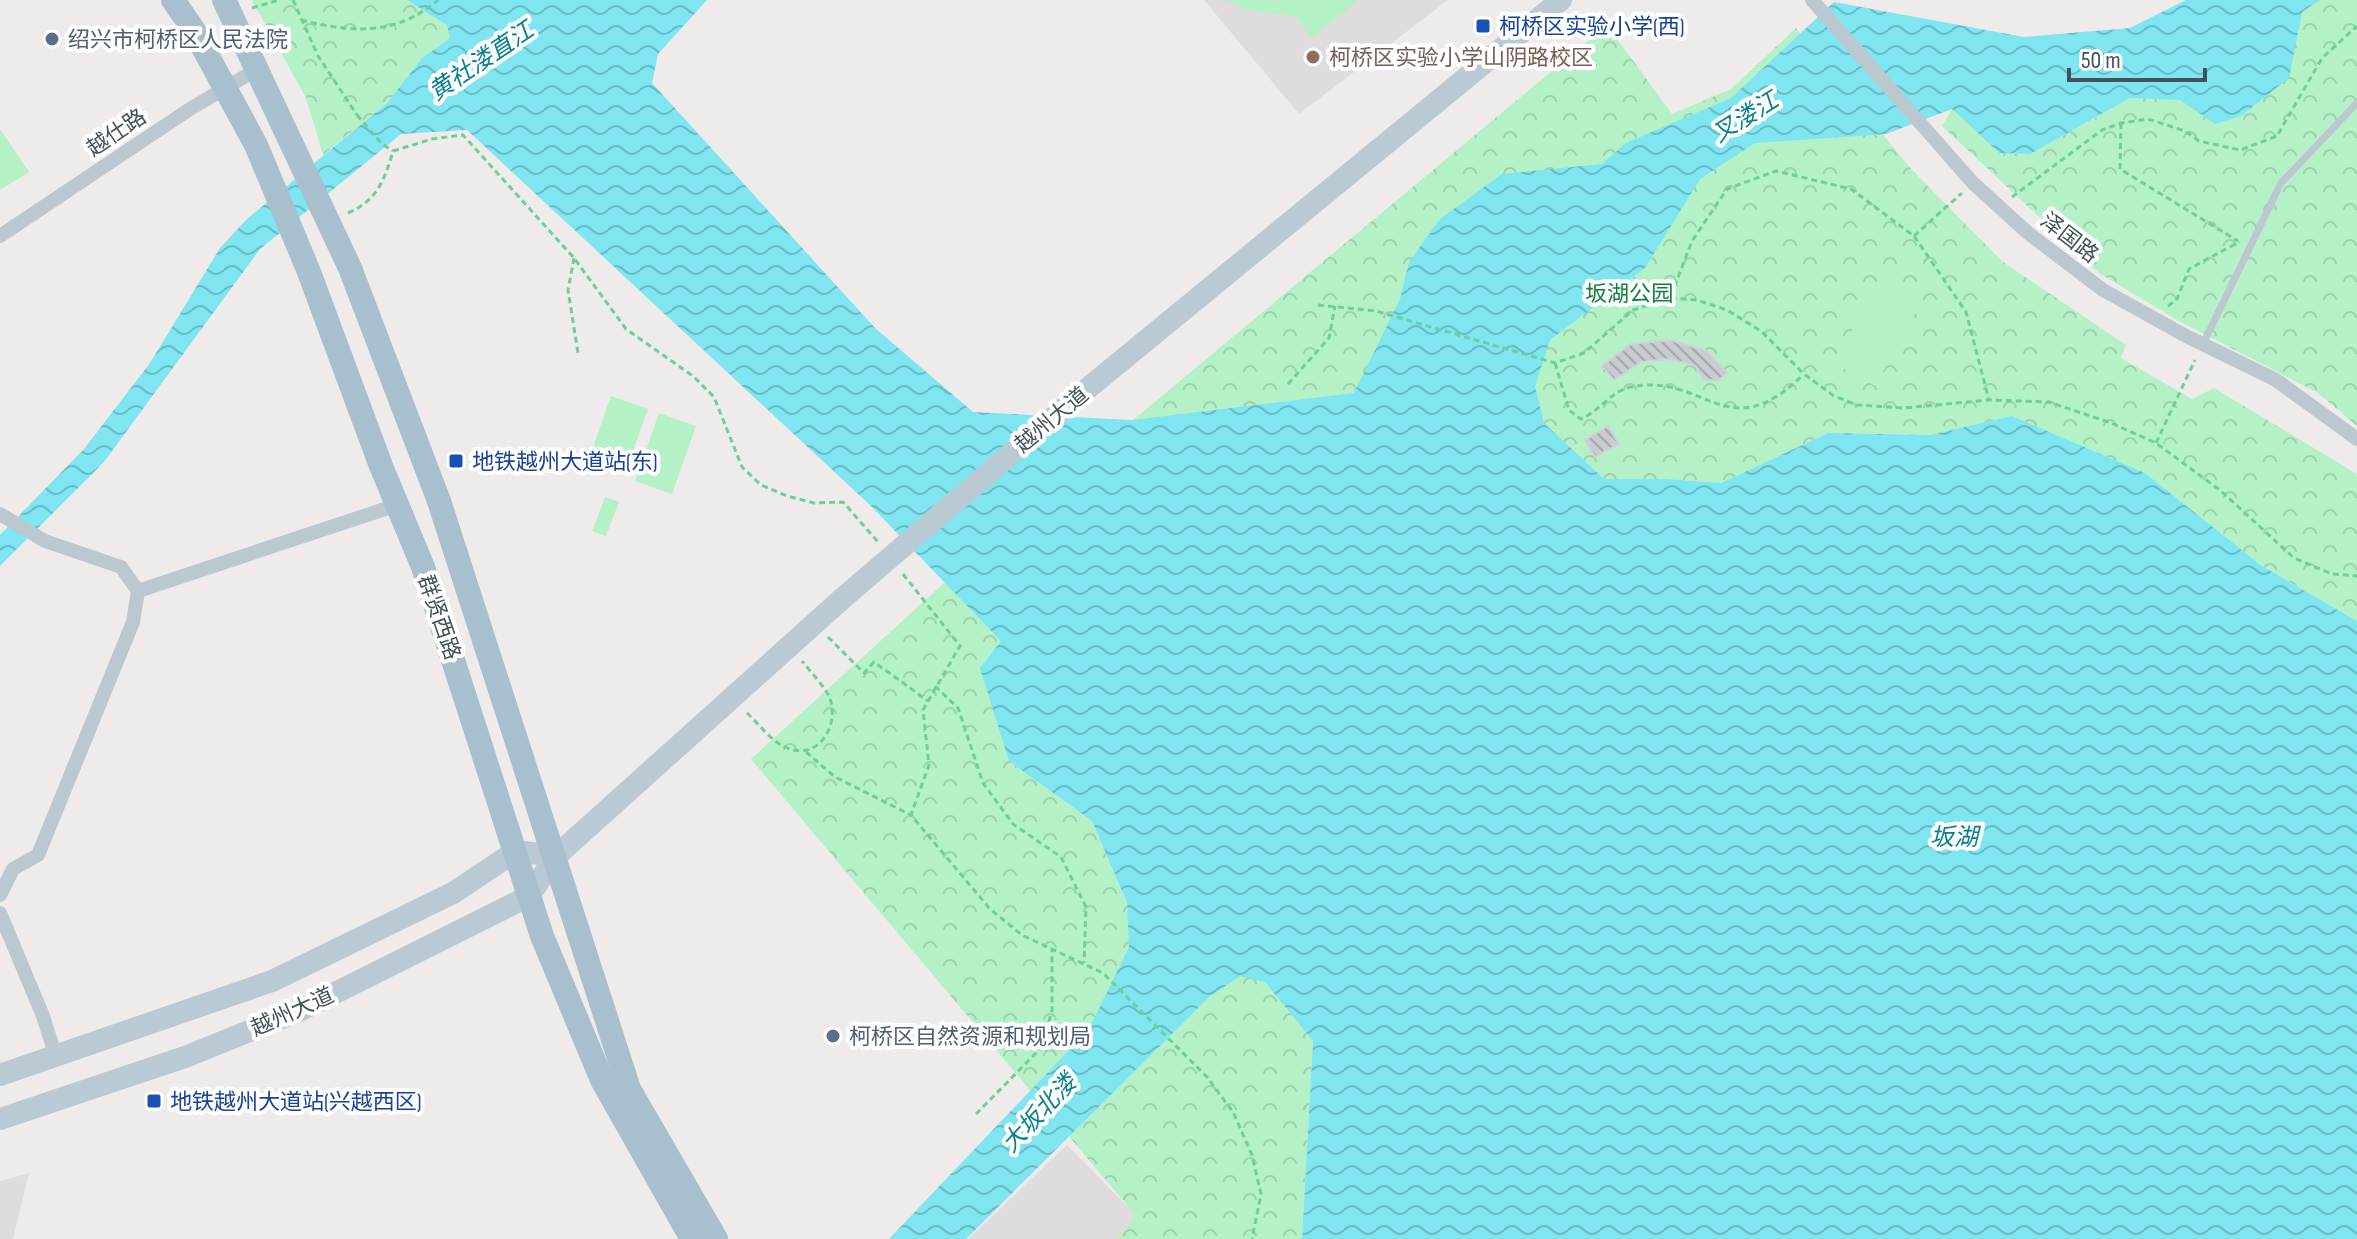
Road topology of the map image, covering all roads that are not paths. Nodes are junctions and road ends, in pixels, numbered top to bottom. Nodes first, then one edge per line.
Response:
1 (173, 0) edge
2 (1561, 0) edge
3 (1814, 2) edge
4 (230, 9) edge
5 (259, 68) junction
6 (225, 87) junction
7 (2357, 103) edge
8 (0, 236) edge
9 (2203, 344) junction
10 (2357, 439) edge
11 (397, 505) junction
12 (0, 514) edge
13 (138, 591) junction
14 (516, 851) junction
15 (556, 856) junction
16 (0, 895) edge
17 (529, 896) junction
18 (0, 913) edge
19 (56, 1057) junction
20 (0, 1075) edge
21 (0, 1119) edge
22 (692, 1239) edge
23 (716, 1239) edge

1 - 6 main road, 群贤西路
2 - 15 street, 越州大道, bridge
3 - 9 street, 泽国路
4 - 5 main road, 群贤西路
5 - 6 street, 越仕路
5 - 15 main road, 群贤西路
6 - 8 street, 越仕路
6 - 11 main road, 群贤西路
7 - 9 lane
9 - 10 street, 泽国路
11 - 13 street
11 - 14 main road, 群贤西路
12 - 13 street
13 - 16 street
14 - 15 street
14 - 17 main road, 群贤西路
14 - 19 street, 越州大道
15 - 17 street, 越州大道
15 - 23 main road, 群贤西路
17 - 21 street, 越州大道
17 - 22 main road, 群贤西路
18 - 19 street
19 - 20 street, 越州大道

